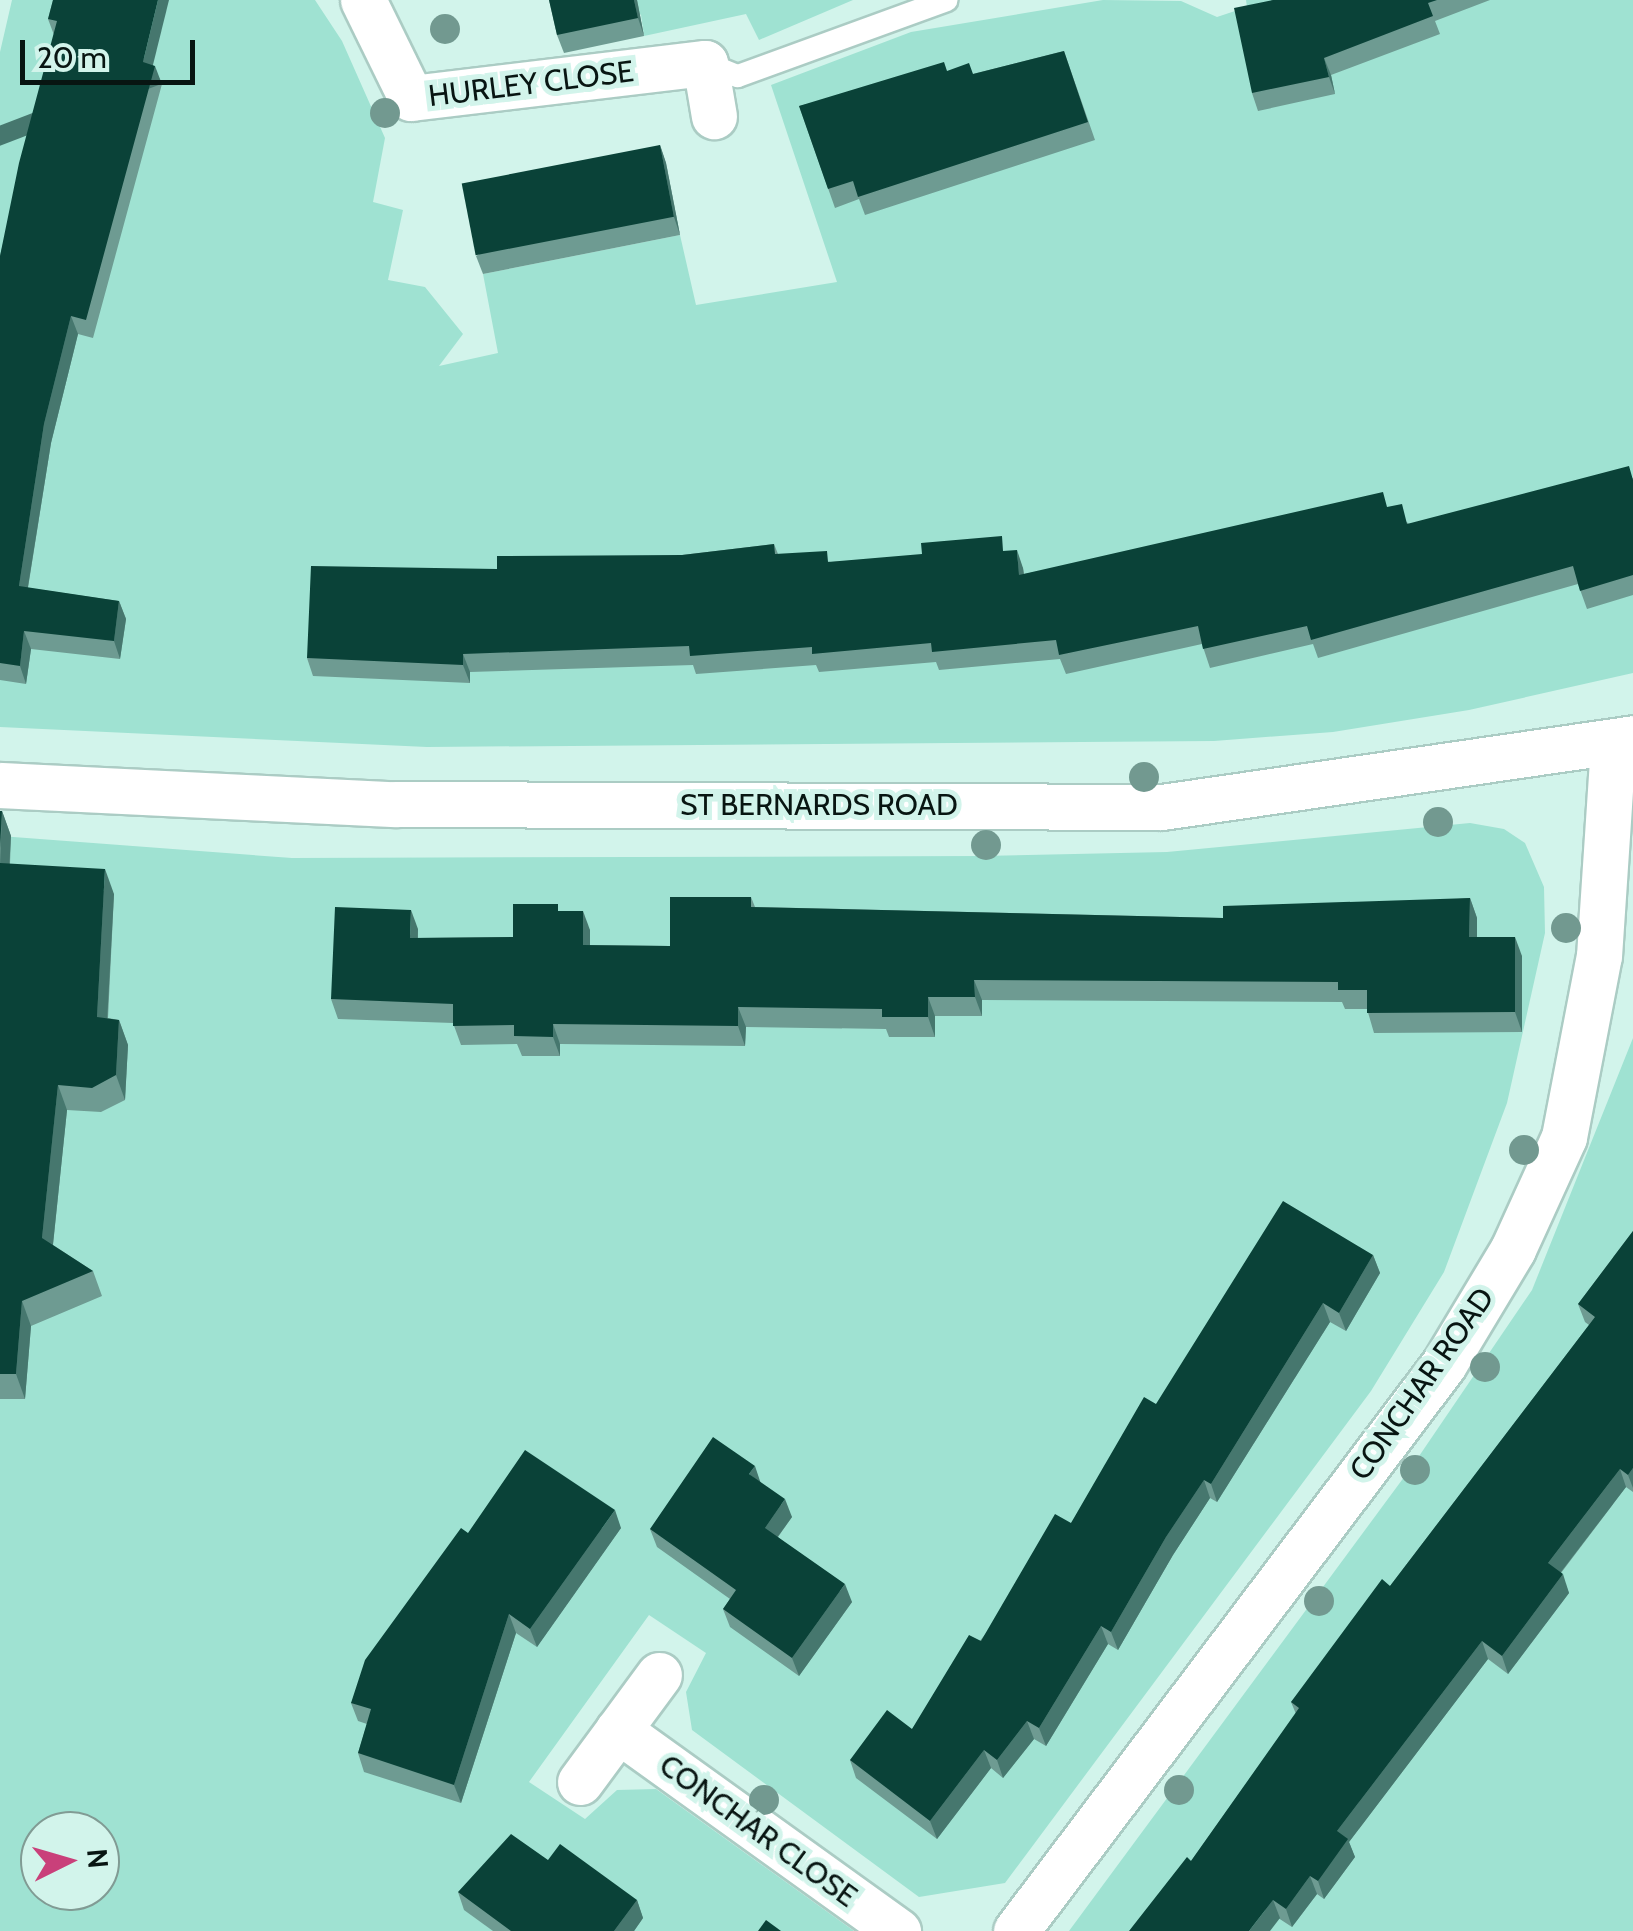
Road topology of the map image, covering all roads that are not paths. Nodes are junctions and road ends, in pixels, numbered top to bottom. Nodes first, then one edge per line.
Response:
1 (364, 0) edge
2 (948, 0) edge
3 (705, 63) junction
4 (714, 116) dead end
5 (1623, 742) edge
6 (0, 786) edge
7 (659, 1674) dead end
8 (618, 1730) junction
9 (580, 1782) dead end
10 (898, 1931) edge
11 (1016, 1931) edge

1 - 3 street, HURLEY CLOSE
2 - 3 lane
3 - 4 street
5 - 6 street, ST BERNARDS ROAD
5 - 11 street, CONCHAR ROAD
7 - 8 street
8 - 9 street
8 - 10 street, CONCHAR CLOSE

